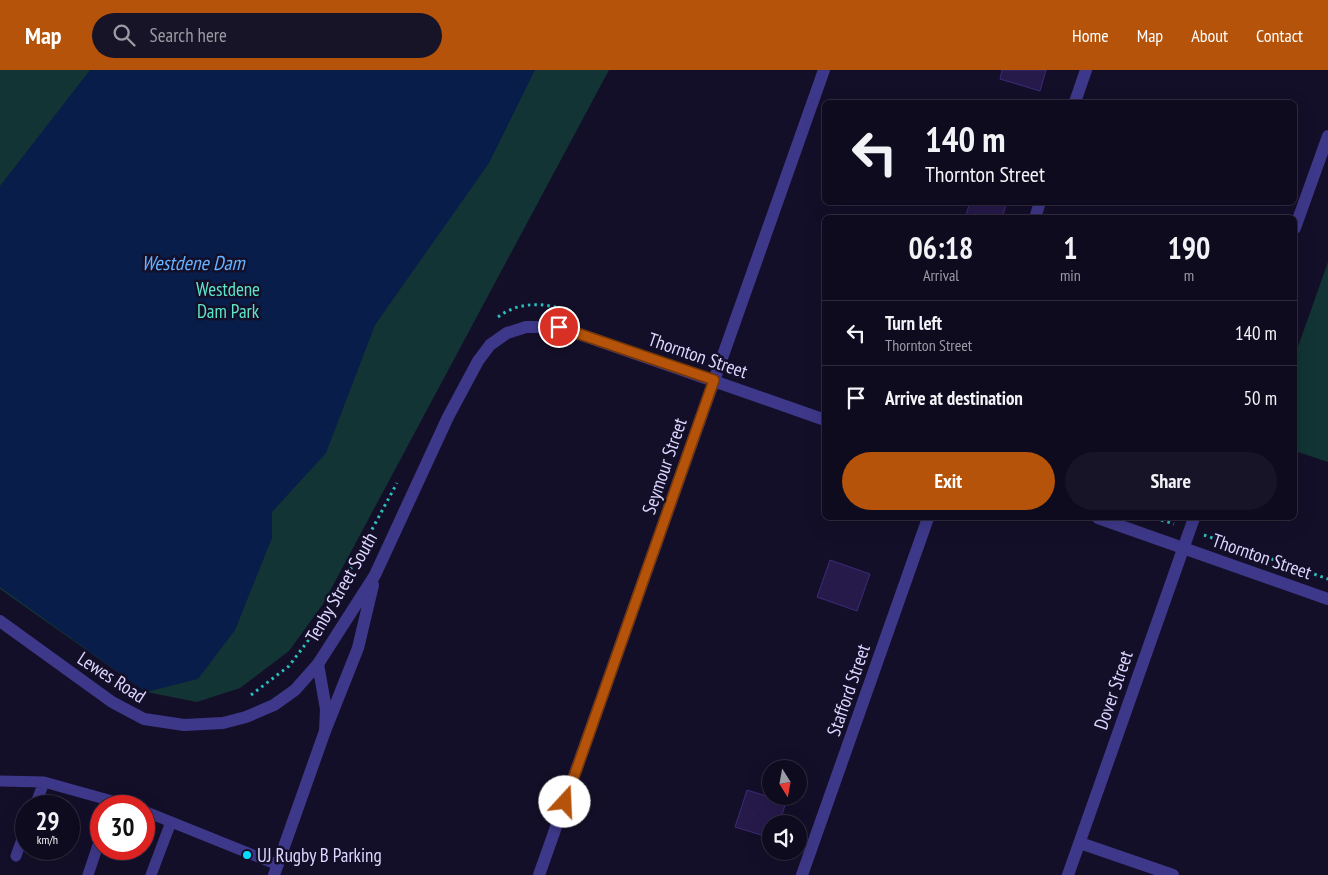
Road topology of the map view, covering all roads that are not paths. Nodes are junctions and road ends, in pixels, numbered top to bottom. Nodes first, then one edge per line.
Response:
1 (824, 70) edge
2 (1086, 70) edge
3 (1076, 100) edge
4 (1328, 136) edge
5 (1297, 222) edge
6 (559, 327) joint
7 (714, 380) junction
8 (822, 419) edge
9 (927, 520) edge
10 (1104, 520) edge
11 (1192, 524) edge
12 (1182, 548) junction
13 (375, 575) junction
14 (1328, 599) edge
15 (0, 621) edge
16 (318, 664) junction
17 (326, 731) junction
18 (0, 781) edge
19 (44, 782) junction
20 (39, 795) edge
21 (90, 797) edge
22 (155, 815) edge
23 (171, 822) junction
24 (1080, 843) junction
25 (93, 860) edge
26 (276, 870) edge
27 (88, 875) edge
28 (151, 875) edge
29 (539, 875) edge
30 (802, 875) edge
31 (1068, 875) edge
32 (1173, 875) edge

1 - 7 street, Seymour Street
2 - 3 street
4 - 5 street
6 - 7 street, Thornton Street
6 - 13 street, Tenby Street South
7 - 8 street, Thornton Street
7 - 29 street, Seymour Street
9 - 30 street, Stafford Street
10 - 12 street, Thornton Street
11 - 12 street, Dover Street
12 - 14 street, Thornton Street
12 - 24 street, Dover Street
13 - 16 street, Tenby Street South
13 - 17 street
15 - 16 street, Lewes Road
16 - 17 street, Tenby Street South
17 - 26 street, Tenby Street South
18 - 19 lane
19 - 20 lane
19 - 21 lane
22 - 23 lane
23 - 26 lane
23 - 28 lane
24 - 31 street, Dover Street
24 - 32 street
25 - 27 lane

